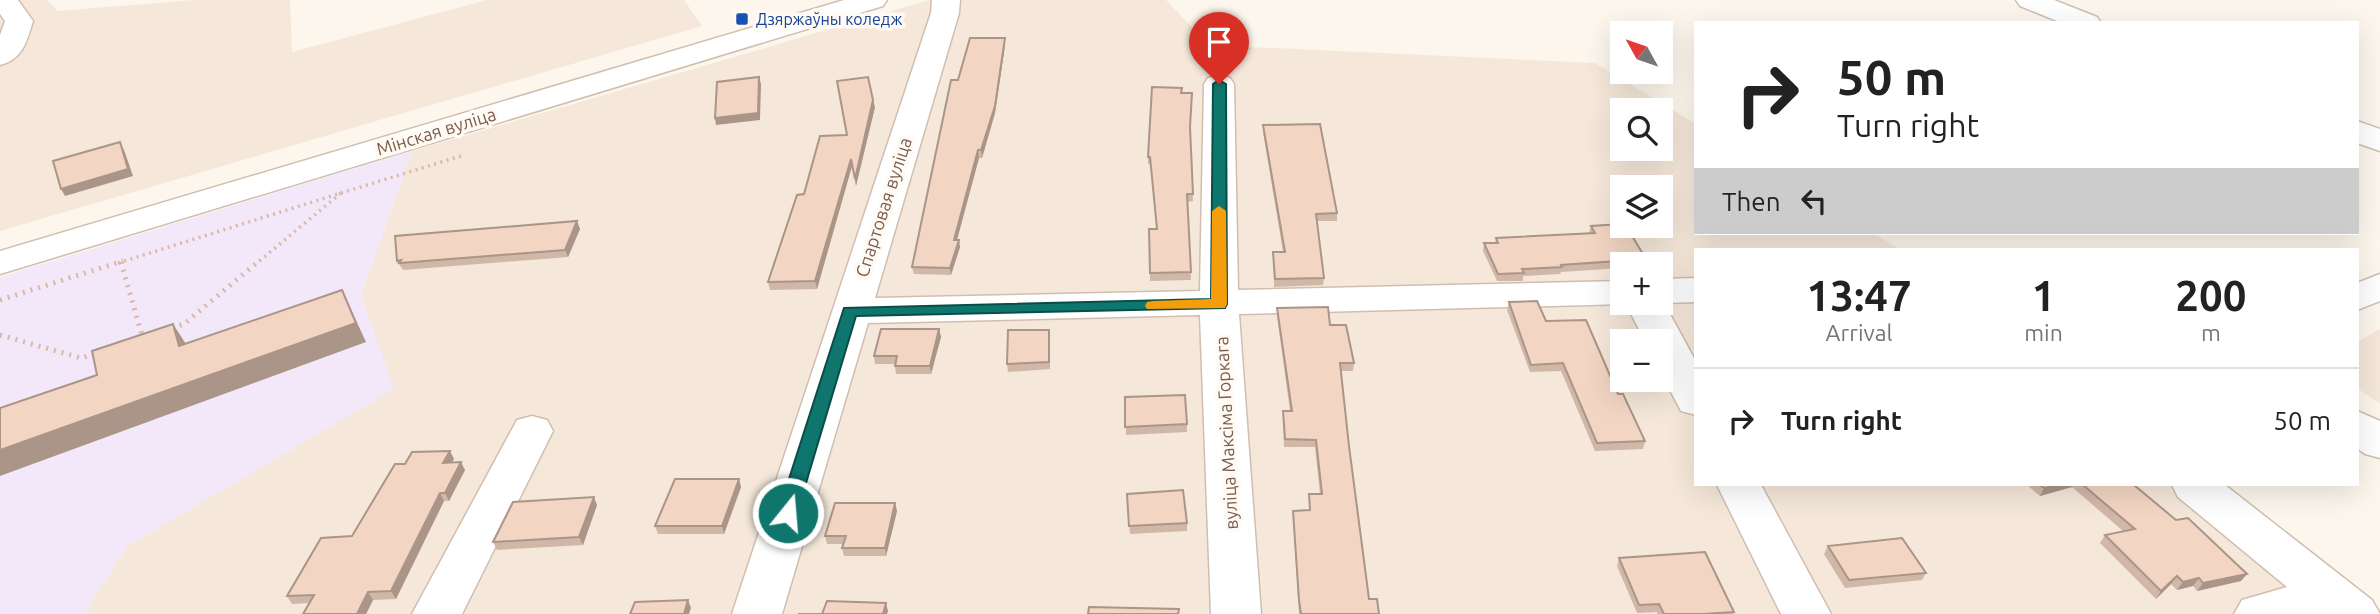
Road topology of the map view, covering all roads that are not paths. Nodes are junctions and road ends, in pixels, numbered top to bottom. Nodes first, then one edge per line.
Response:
1 (4, 0) edge
2 (873, 0) edge
3 (946, 0) edge
4 (2030, 0) edge
5 (2082, 21) edge
6 (0, 55) edge
7 (1219, 84) dead end
8 (2359, 132) edge
9 (2380, 141) edge
10 (0, 263) edge
11 (2380, 286) edge
12 (1694, 290) edge
13 (1673, 291) edge
14 (1610, 293) edge
15 (2359, 297) edge
16 (1219, 304) junction
17 (850, 311) junction
18 (1651, 315) edge
19 (1694, 397) edge
20 (2359, 427) edge
21 (532, 431) dead end
22 (2380, 443) edge
23 (1740, 486) edge
24 (2195, 486) edge
25 (2335, 607) edge
26 (437, 614) edge
27 (757, 614) edge
28 (1236, 614) edge
29 (1806, 614) edge
30 (2259, 614) edge

1 - 6 street
2 - 10 street, Мінская вуліца
3 - 17 street, Спартовая вуліца
4 - 5 street
7 - 16 street, вуліца Максіма Горкага
8 - 9 street
11 - 15 street
12 - 13 street
14 - 16 street
16 - 17 street
16 - 28 street, вуліца Максіма Горкага
17 - 27 street, Спартовая вуліца
18 - 19 street
20 - 22 street
21 - 26 street
23 - 29 street
24 - 25 street
25 - 30 street

